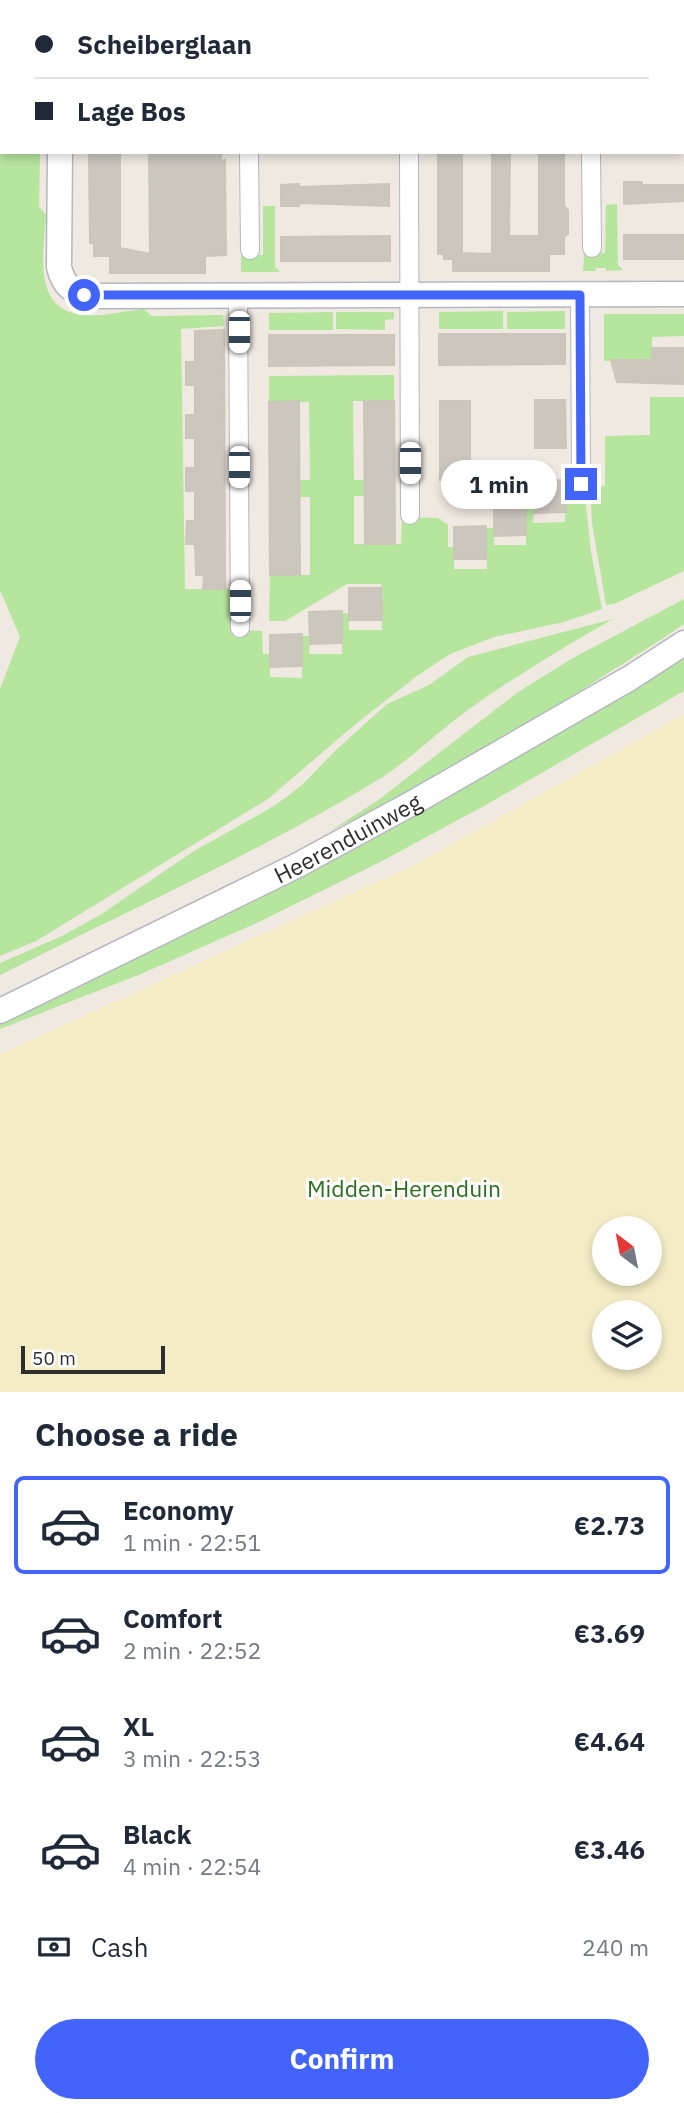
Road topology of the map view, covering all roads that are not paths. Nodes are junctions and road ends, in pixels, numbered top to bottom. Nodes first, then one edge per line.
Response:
1 (60, 154) edge
2 (249, 154) edge
3 (410, 154) edge
4 (591, 154) edge
5 (592, 248) dead end
6 (250, 250) dead end
7 (684, 294) edge
8 (410, 295) junction
9 (580, 295) junction
10 (239, 296) junction
11 (581, 484) dead end
12 (410, 515) dead end
13 (240, 628) dead end
14 (684, 643) edge
15 (0, 1011) edge

1 - 10 street
2 - 6 street
3 - 8 street
4 - 5 street
7 - 9 street
8 - 9 street
8 - 10 street
8 - 12 street
9 - 11 street
10 - 13 street
14 - 15 street, Heerenduinweg

